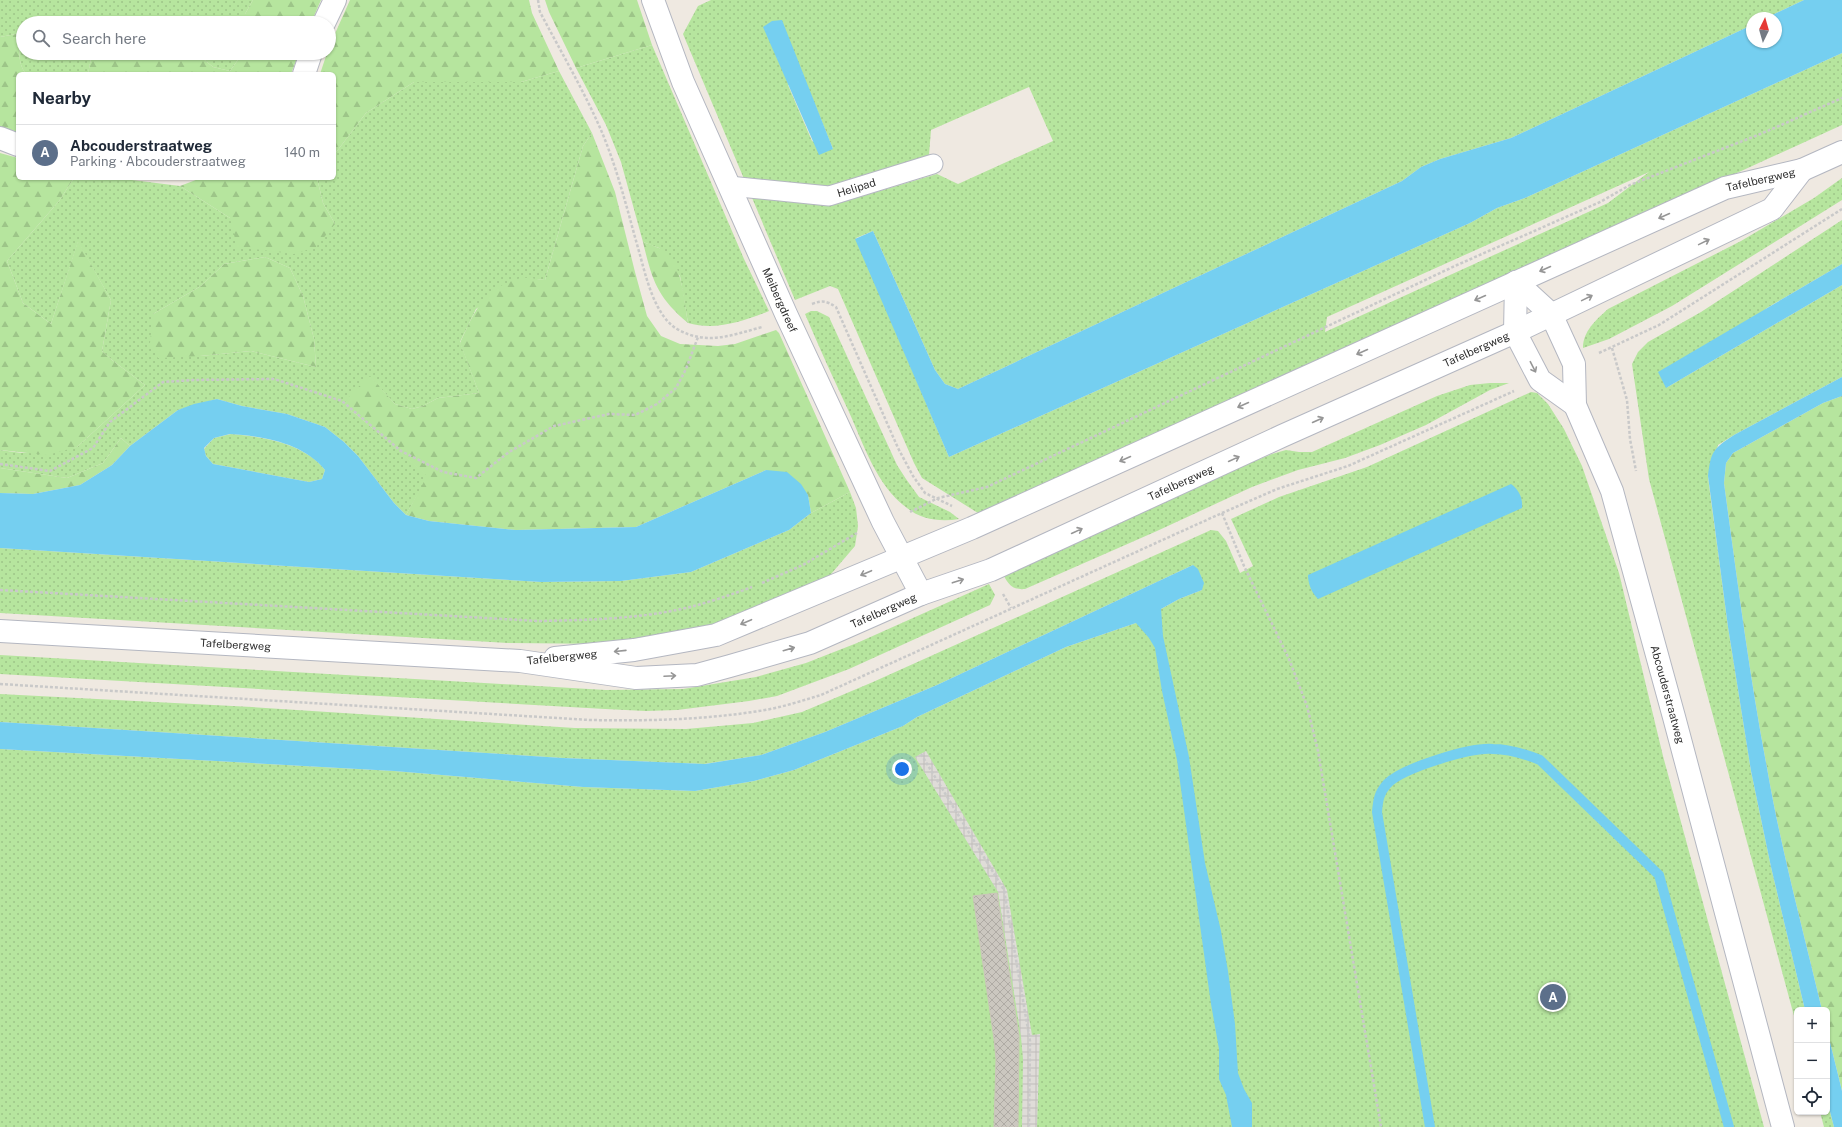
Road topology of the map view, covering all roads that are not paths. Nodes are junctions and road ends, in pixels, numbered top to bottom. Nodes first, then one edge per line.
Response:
1 (335, 0) edge
2 (656, 1) edge
3 (327, 16) edge
4 (309, 60) edge
5 (305, 72) edge
6 (0, 138) edge
7 (16, 144) edge
8 (1842, 152) edge
9 (933, 164) dead end
10 (1802, 170) junction
11 (730, 186) junction
12 (1516, 282) junction
13 (1552, 314) junction
14 (1515, 332) junction
15 (1575, 405) junction
16 (902, 558) junction
17 (921, 594) junction
18 (0, 631) edge
19 (520, 661) junction
20 (1783, 1127) edge

1 - 3 street
2 - 11 street, Meibergdreef
4 - 5 street
6 - 7 street
8 - 10 street, Tafelbergweg
9 - 11 lane, Helipad
10 -> 12 street, Tafelbergweg
13 -> 10 street, Tafelbergweg
11 - 16 street, Meibergdreef
12 - 13 street, Abcouderstraatweg
12 - 14 street
12 -> 16 street, Tafelbergweg
13 - 14 street, Tafelbergweg
13 - 15 street, Abcouderstraatweg
14 -> 15 street
17 -> 14 street, Tafelbergweg
15 - 20 street, Abcouderstraatweg
16 - 17 street, Meibergdreef
16 -> 19 street, Tafelbergweg
19 -> 17 street, Tafelbergweg
18 - 19 street, Tafelbergweg

